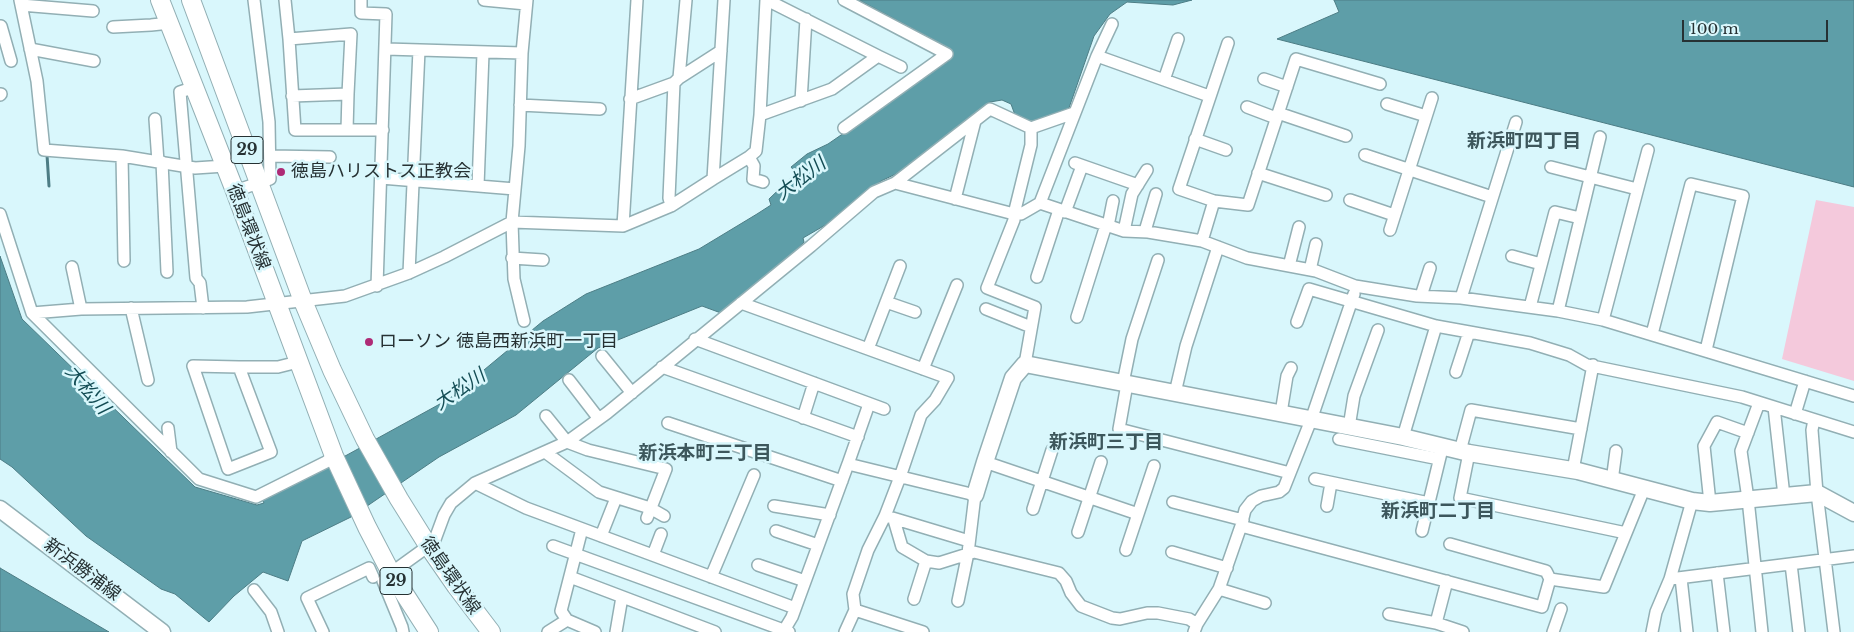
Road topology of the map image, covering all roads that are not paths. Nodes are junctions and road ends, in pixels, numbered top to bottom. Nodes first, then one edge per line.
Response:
1 (160, 0) edge
2 (190, 0) edge
3 (254, 0) edge
4 (284, 0) edge
5 (361, 0) edge
6 (491, 0) edge
7 (637, 0) edge
8 (686, 0) edge
9 (724, 0) edge
10 (767, 0) edge
11 (844, 0) edge
12 (20, 2) edge
13 (526, 2) edge
14 (93, 11) dead end
15 (806, 19) junction
16 (170, 22) junction
17 (1112, 24) dead end
18 (1, 26) dead end
19 (113, 26) dead end
20 (289, 39) junction
21 (1178, 39) dead end
22 (3, 43) edge
23 (1228, 43) dead end
24 (30, 49) junction
25 (386, 49) junction
26 (420, 50) junction
27 (721, 51) junction
28 (483, 53) junction
29 (522, 53) junction
30 (878, 56) junction
31 (1096, 56) junction
32 (94, 61) dead end
33 (11, 62) dead end
34 (901, 67) dead end
35 (1264, 79) dead end
36 (1164, 80) junction
37 (677, 81) junction
38 (1380, 84) dead end
39 (1287, 86) junction
40 (195, 87) junction
41 (348, 94) junction
42 (292, 96) junction
43 (1209, 96) junction
44 (1432, 98) dead end
45 (630, 99) junction
46 (801, 101) junction
47 (1388, 104) dead end
48 (520, 105) junction
49 (1247, 107) dead end
50 (600, 109) dead end
51 (1074, 113) junction
52 (760, 116) junction
53 (1277, 116) junction
54 (1426, 116) junction
55 (155, 119) dead end
56 (975, 121) junction
57 (1516, 122) dead end
58 (844, 128) dead end
59 (1031, 128) junction
60 (348, 130) junction
61 (383, 130) junction
62 (1346, 136) dead end
63 (1600, 137) dead end
64 (1195, 139) junction
65 (1226, 150) dead end
66 (1648, 150) dead end
67 (1365, 155) dead end
68 (122, 156) junction
69 (270, 156) junction
70 (330, 157) dead end
71 (749, 157) junction
72 (160, 162) junction
73 (188, 166) junction
74 (225, 166) junction
75 (1551, 167) dead end
76 (1147, 170) dead end
77 (1409, 170) junction
78 (1258, 173) junction
79 (381, 178) junction
80 (1590, 178) junction
81 (713, 179) junction
82 (413, 180) junction
83 (260, 182) junction
84 (763, 182) dead end
85 (895, 183) junction
86 (1138, 185) junction
87 (478, 186) junction
88 (514, 189) junction
89 (1638, 189) junction
90 (235, 191) junction
91 (1156, 194) dead end
92 (1326, 195) dead end
93 (1492, 197) junction
94 (955, 199) junction
95 (1350, 200) dead end
96 (1113, 201) dead end
97 (1214, 201) junction
98 (1040, 203) junction
99 (672, 206) junction
100 (1062, 211) junction
101 (0, 214) edge
102 (1014, 214) junction
103 (1394, 215) junction
104 (1580, 218) junction
105 (512, 222) junction
106 (1107, 225) junction
107 (623, 226) junction
108 (1299, 227) dead end
109 (1390, 230) dead end
110 (1124, 231) junction
111 (1145, 231) junction
112 (1202, 241) junction
113 (1316, 244) dead end
114 (1218, 247) junction
115 (1512, 256) dead end
116 (512, 258) junction
117 (543, 260) dead end
118 (1158, 260) dead end
119 (124, 262) dead end
120 (1541, 264) junction
121 (900, 266) dead end
122 (1289, 266) junction
123 (72, 268) dead end
124 (1430, 268) dead end
125 (1310, 270) junction
126 (168, 272) dead end
127 (409, 273) junction
128 (1037, 277) dead end
129 (957, 285) dead end
130 (377, 286) junction
131 (1355, 286) junction
132 (1421, 296) junction
133 (1461, 298) junction
134 (303, 301) junction
135 (1353, 301) junction
136 (886, 302) junction
137 (741, 303) junction
138 (277, 304) junction
139 (1530, 307) junction
140 (131, 308) junction
141 (203, 308) junction
142 (81, 309) junction
143 (986, 309) dead end
144 (1558, 310) junction
145 (915, 312) dead end
146 (32, 313) junction
147 (1077, 317) dead end
148 (1603, 320) junction
149 (524, 321) dead end
150 (1297, 322) dead end
151 (1436, 326) junction
152 (1031, 327) junction
153 (1378, 330) dead end
154 (1469, 332) junction
155 (1652, 334) junction
156 (695, 339) junction
157 (868, 349) junction
158 (1706, 350) junction
159 (602, 356) dead end
160 (298, 362) junction
161 (1025, 364) junction
162 (1593, 365) junction
163 (239, 367) junction
164 (662, 367) junction
165 (1291, 368) dead end
166 (923, 369) junction
167 (1456, 372) dead end
168 (148, 380) dead end
169 (568, 380) dead end
170 (1805, 381) junction
171 (814, 383) junction
172 (1125, 383) junction
173 (632, 393) junction
174 (1175, 393) junction
175 (1854, 396) edge
176 (1759, 403) junction
177 (870, 404) junction
178 (1774, 408) junction
179 (884, 409) dead end
180 (1281, 413) junction
181 (1795, 414) junction
182 (546, 416) dead end
183 (803, 418) junction
184 (599, 419) junction
185 (1311, 420) junction
186 (1814, 420) junction
187 (668, 424) dead end
188 (168, 428) dead end
189 (1581, 429) junction
190 (1854, 432) edge
191 (1344, 433) junction
192 (1748, 433) junction
193 (858, 437) junction
194 (1403, 437) junction
195 (567, 442) junction
196 (1052, 450) dead end
197 (1616, 451) dead end
198 (172, 452) junction
199 (545, 452) junction
200 (1464, 452) junction
201 (1441, 453) junction
202 (334, 457) junction
203 (985, 462) junction
204 (1100, 462) dead end
205 (848, 464) junction
206 (1154, 466) dead end
207 (1574, 470) junction
208 (1290, 473) junction
209 (754, 475) dead end
210 (900, 477) junction
211 (1315, 479) dead end
212 (842, 481) junction
213 (1043, 481) junction
214 (1612, 481) junction
215 (475, 483) junction
216 (1331, 483) junction
217 (1644, 489) junction
218 (1817, 493) junction
219 (976, 495) junction
220 (1784, 496) junction
221 (1090, 497) junction
222 (616, 498) junction
223 (1748, 499) junction
224 (1692, 501) junction
225 (1173, 502) dead end
226 (1429, 502) junction
227 (1710, 503) junction
228 (774, 506) dead end
229 (1327, 506) dead end
230 (0, 509) edge
231 (1033, 509) dead end
232 (649, 513) junction
233 (1854, 513) edge
234 (1138, 514) junction
235 (830, 515) junction
236 (664, 516) dead end
237 (890, 518) junction
238 (1242, 523) junction
239 (582, 529) junction
240 (776, 531) dead end
241 (1422, 531) dead end
242 (1078, 532) dead end
243 (1626, 532) junction
244 (661, 534) dead end
245 (601, 536) junction
246 (1450, 544) dead end
247 (818, 545) junction
248 (553, 546) dead end
249 (429, 547) junction
250 (969, 547) junction
251 (1126, 550) dead end
252 (1172, 552) dead end
253 (575, 554) junction
254 (653, 555) junction
255 (1854, 556) edge
256 (1826, 560) junction
257 (926, 561) junction
258 (1791, 564) junction
259 (758, 565) dead end
260 (1227, 568) junction
261 (1755, 568) junction
262 (391, 573) junction
263 (1717, 573) junction
264 (373, 577) dead end
265 (570, 577) junction
266 (711, 577) junction
267 (1676, 578) junction
268 (1550, 579) junction
269 (805, 581) junction
270 (1447, 581) junction
271 (1219, 589) junction
272 (254, 590) dead end
273 (622, 597) junction
274 (914, 598) dead end
275 (958, 601) dead end
276 (1265, 603) dead end
277 (795, 608) junction
278 (1561, 608) dead end
279 (855, 610) junction
280 (1389, 614) dead end
281 (567, 620) junction
282 (1436, 623) junction
283 (1196, 628) edge
284 (552, 631) edge
285 (162, 632) edge
286 (278, 632) edge
287 (323, 632) edge
288 (404, 632) edge
289 (429, 632) edge
290 (491, 632) edge
291 (595, 632) edge
292 (616, 632) edge
293 (715, 632) edge
294 (785, 632) edge
295 (845, 632) edge
296 (923, 632) edge
297 (1463, 632) edge
298 (1553, 632) edge
299 (1652, 632) edge
300 (1687, 632) edge
301 (1724, 632) edge
302 (1762, 632) edge
303 (1799, 632) edge
304 (1834, 632) edge

1 - 16 main road, 徳島環状線 / 29
2 - 83 main road, 徳島環状線 / 29
3 - 69 street
4 - 20 street
5 - 25 street
6 - 13 street
7 - 45 street
8 - 37 street
9 - 27 street
10 - 15 street
10 - 52 street
11 - 58 street
12 - 14 street
12 - 24 street
13 - 29 street
15 - 30 street
15 - 46 street
16 - 19 street
16 - 40 main road, 徳島環状線 / 29
17 - 31 street
18 - 22 street
20 - 41 street
20 - 42 street
21 - 36 street
22 - 33 street
23 - 43 street
24 - 32 street
24 - 68 street
25 - 26 street
25 - 61 street
26 - 28 street
26 - 82 street
27 - 37 street
27 - 81 street
28 - 29 street
28 - 87 street
29 - 48 street
30 - 34 street
30 - 46 street
31 - 36 street
31 - 51 street
35 - 39 street
36 - 43 street
37 - 45 street
37 - 99 street
38 - 39 street
39 - 53 street
40 - 73 street
40 - 74 main road, 徳島環状線 / 29
41 - 42 street
41 - 60 street
42 - 60 street
43 - 64 street
44 - 54 street
45 - 107 street
46 - 52 street
47 - 54 street
48 - 50 street
48 - 88 street
49 - 53 street
51 - 59 street
51 - 98 street
52 - 71 street
53 - 62 street
53 - 78 street
54 - 77 street
55 - 72 street
56 - 59 street
56 - 85 street
56 - 94 street
57 - 93 street
59 - 102 street
60 - 61 street
61 - 79 street
63 - 80 street
64 - 65 street
64 - 97 street
66 - 89 street
67 - 77 street
68 - 72 street
68 - 119 street
69 - 70 street
69 - 83 street
71 - 81 street
71 - 84 street
72 - 73 street
72 - 126 street
73 - 74 street
73 - 141 street
74 - 90 main road, 徳島環状線 / 29
75 - 80 street
76 - 86 street
77 - 93 street
77 - 103 street
78 - 92 street
78 - 97 street
79 - 82 street
79 - 130 street
80 - 89 street
80 - 104 street
81 - 99 street
82 - 87 street
82 - 127 street
83 - 90 street
83 - 134 main road, 徳島環状線 / 29
85 - 94 street
85 - 137 street
86 - 100 street
86 - 110 street
87 - 88 street
88 - 105 street
89 - 148 street
90 - 138 main road, 徳島環状線 / 29
91 - 111 street
93 - 133 street
94 - 102 street
95 - 103 street
96 - 106 street
97 - 112 street
98 - 100 street
98 - 102 street
99 - 107 street
100 - 106 street
100 - 128 street
101 - 146 street
102 - 152 street
103 - 109 street
104 - 120 street
104 - 144 street
105 - 107 street
105 - 116 street
105 - 127 street
106 - 110 street
106 - 147 street
108 - 122 street
110 - 111 street
111 - 112 street
112 - 114 street
113 - 125 street
114 - 122 street
114 - 174 street
115 - 120 street
116 - 117 street
116 - 149 street
118 - 172 street
120 - 139 street
121 - 136 street
122 - 125 street
123 - 142 street
124 - 132 street
125 - 131 street
127 - 130 street
129 - 166 street
130 - 134 street
131 - 132 street
131 - 135 street
132 - 133 street
133 - 139 street
134 - 138 street
134 - 249 main road, 徳島環状線 / 29
135 - 150 street
135 - 151 street
135 - 185 street
136 - 145 street
136 - 157 street
137 - 156 street
137 - 157 street
138 - 141 street
138 - 160 main road, 徳島環状線 / 29
139 - 144 street
140 - 141 street
140 - 142 street
140 - 168 street
142 - 146 street
143 - 152 street
144 - 148 street
146 - 198 street
148 - 155 street
151 - 154 street
151 - 194 street
152 - 161 street
153 - 191 street
154 - 162 street
154 - 167 street
155 - 158 street
155 - 158 street
156 - 164 street
156 - 171 street
157 - 166 street
158 - 170 street
159 - 173 street
160 - 163 street
160 - 202 main road, 徳島環状線 / 29
161 - 172 street
161 - 203 street
162 - 176 street
162 - 189 street
163 - 163 street
164 - 173 street
164 - 183 street
165 - 180 street
166 - 210 street
169 - 184 street
170 - 175 street
170 - 181 street
171 - 177 street
171 - 183 street
172 - 174 street
172 - 208 street
173 - 184 street
174 - 180 street
176 - 178 street
176 - 192 street
177 - 179 street
177 - 193 street
178 - 181 street
178 - 220 street
180 - 185 street
181 - 186 street
182 - 195 street
183 - 193 street
184 - 195 street
185 - 191 street
185 - 208 street
186 - 190 street
186 - 218 street
187 - 212 street
188 - 198 street
189 - 200 street
189 - 207 street
191 - 194 street
191 - 201 street
192 - 223 street
192 - 227 street
193 - 205 street
194 - 201 street
195 - 199 street
195 - 232 street
196 - 213 street
197 - 214 street
198 - 202 street
199 - 215 street
199 - 222 street
200 - 201 street
200 - 207 street
200 - 243 street
201 - 226 street
202 - 262 main road, 徳島環状線 / 29
203 - 213 street
203 - 219 street
204 - 221 street
205 - 210 street
205 - 212 street
206 - 234 street
207 - 214 street
208 - 238 street
209 - 266 street
210 - 219 street
210 - 237 street
211 - 216 street
212 - 235 street
213 - 221 street
213 - 231 street
214 - 217 street
215 - 239 street
215 - 249 street
216 - 226 street
216 - 229 street
217 - 224 street
217 - 243 street
218 - 220 street
218 - 233 street
218 - 256 street
219 - 250 street
220 - 223 street
221 - 234 street
221 - 242 street
222 - 232 street
222 - 245 street
223 - 227 street
223 - 261 street
224 - 227 street
224 - 267 street
225 - 238 street
226 - 241 street
228 - 235 street
230 - 285 street, 新浜勝浦線
232 - 236 street
234 - 251 street
235 - 247 street
237 - 250 street
237 - 257 street
237 - 279 street
238 - 260 street
238 - 270 street
239 - 245 street
239 - 253 street
240 - 247 street
243 - 268 street
244 - 254 street
245 - 254 street
246 - 268 street
247 - 269 street
248 - 253 street
249 - 262 street
249 - 290 main road, 徳島環状線 / 29
250 - 257 street
250 - 275 street
250 - 283 street
252 - 260 street
253 - 265 street
253 - 294 street
254 - 266 street
255 - 256 street
256 - 258 street
256 - 304 street
257 - 274 street
258 - 261 street
258 - 303 street
259 - 269 street
260 - 271 street
261 - 263 street
261 - 302 street
262 - 288 street
262 - 289 main road, 徳島環状線 / 29
263 - 267 street
263 - 301 street
264 - 287 street
265 - 273 street
265 - 281 street
266 - 277 street
267 - 299 street
267 - 300 street
268 - 270 street
269 - 277 street
270 - 282 street
271 - 276 street
271 - 283 street
272 - 286 street
273 - 292 street
273 - 293 street
277 - 294 street
278 - 298 street
279 - 295 street
279 - 296 street
280 - 282 street
281 - 284 street
281 - 291 street
282 - 297 street

